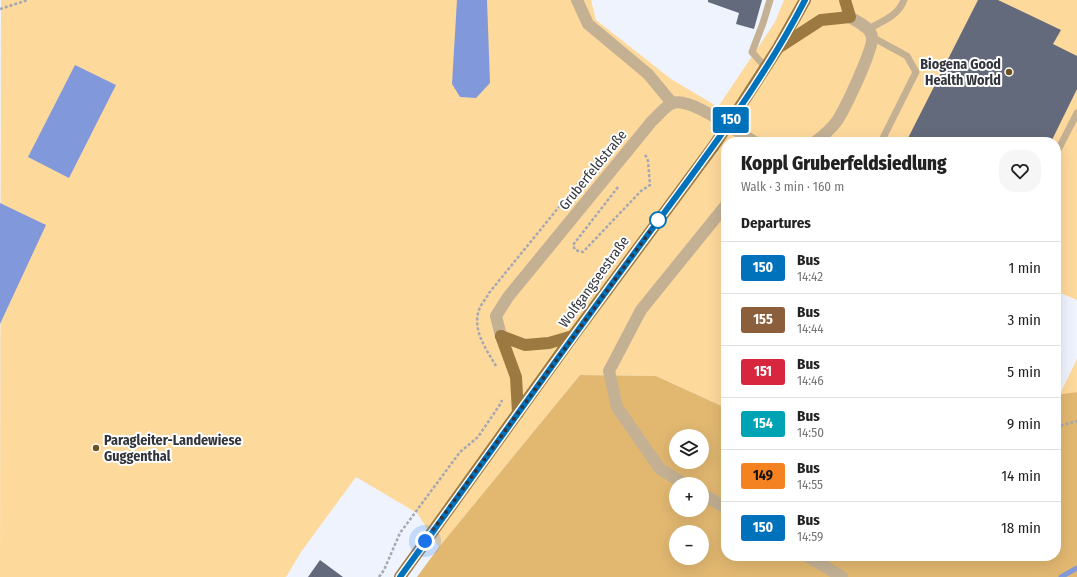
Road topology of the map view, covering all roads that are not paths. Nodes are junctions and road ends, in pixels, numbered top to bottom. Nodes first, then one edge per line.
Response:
1 (576, 0) edge
2 (770, 0) edge
3 (805, 0) edge
4 (845, 0) edge
5 (904, 0) edge
6 (850, 17) junction
7 (870, 33) junction
8 (778, 48) junction
9 (766, 68) junction
10 (672, 103) junction
11 (1077, 113) edge
12 (745, 137) edge
13 (820, 137) edge
14 (884, 137) edge
15 (1061, 144) edge
16 (721, 211) edge
17 (501, 336) junction
18 (573, 336) junction
19 (518, 414) junction
20 (672, 477) edge
21 (709, 498) edge
22 (721, 505) edge
23 (815, 561) edge
24 (400, 577) edge
25 (842, 577) edge

1 - 10 street
2 - 9 lane
3 - 8 main road, Wolfgangseestraße
4 - 6 main road
5 - 7 lane
6 - 7 street
6 - 8 main road
7 - 13 street
7 - 14 lane
8 - 9 main road, Wolfgangseestraße
9 - 18 main road, Wolfgangseestraße, bridge
10 - 12 street
10 - 17 street, Gruberfeldstraße
11 - 15 lane
16 - 20 street
17 - 18 main road
17 - 19 main road
18 - 19 main road, Wolfgangseestraße
19 - 24 main road, Wolfgangseestraße
21 - 22 street
23 - 25 street

